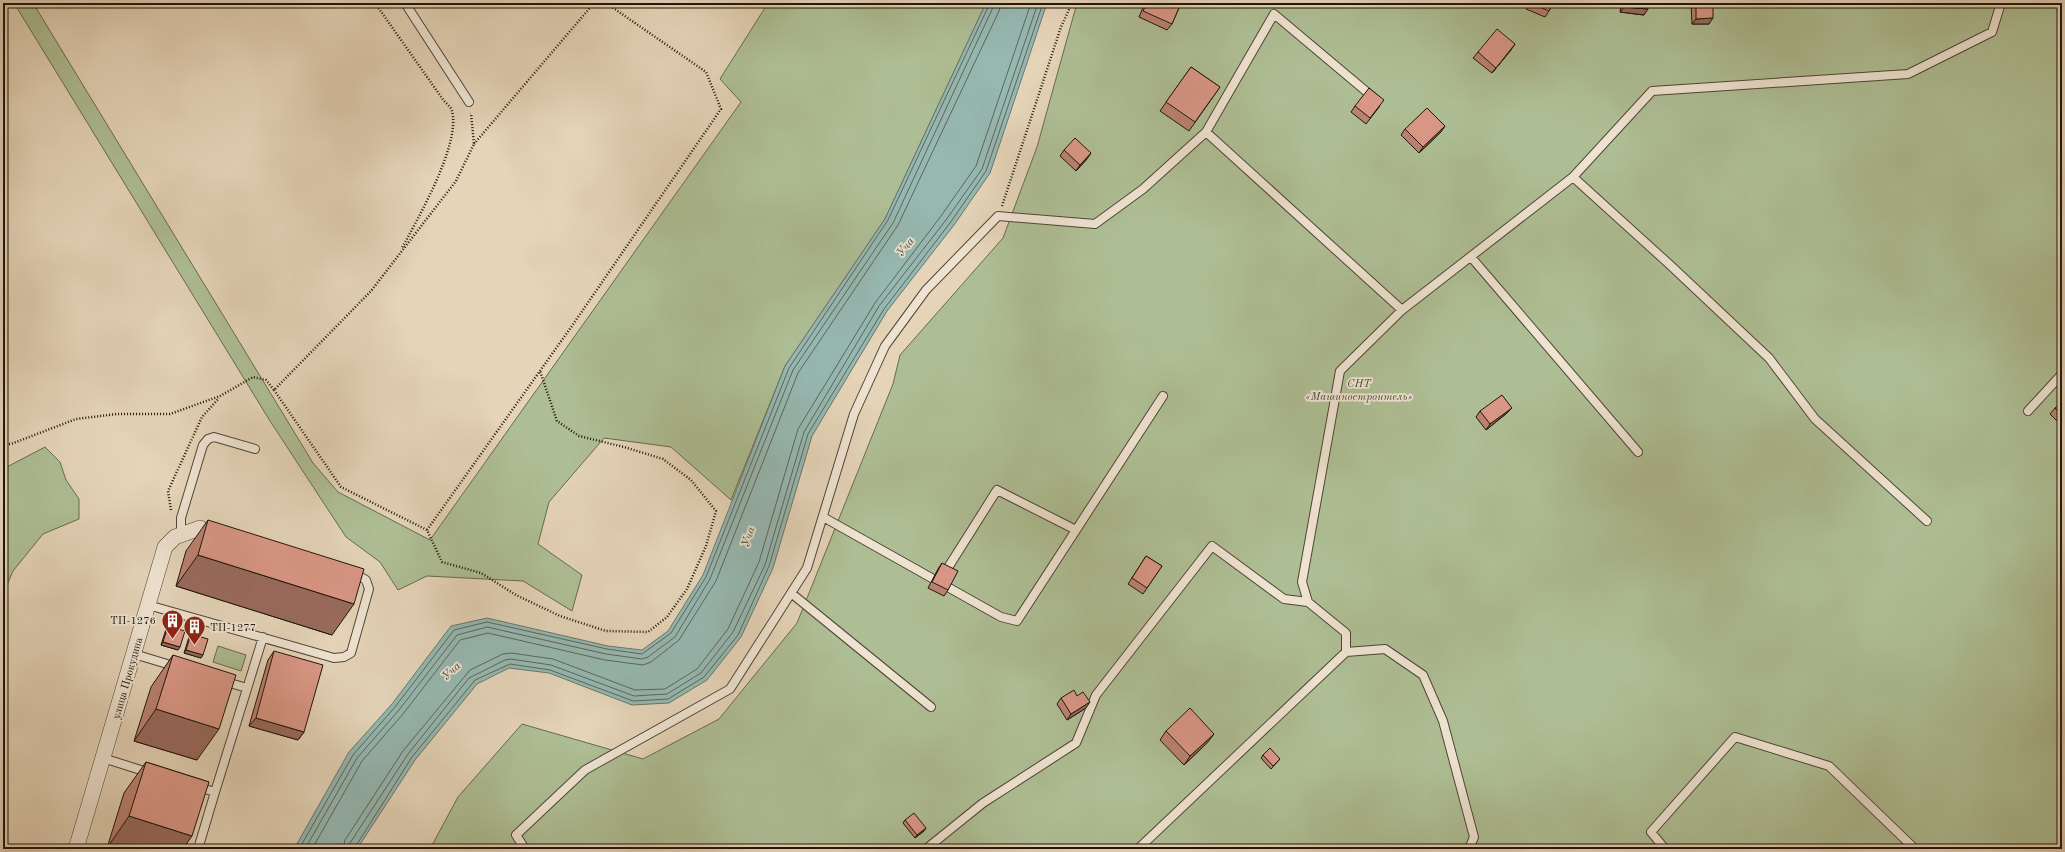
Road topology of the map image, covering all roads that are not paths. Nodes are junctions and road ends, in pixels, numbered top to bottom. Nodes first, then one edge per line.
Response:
1 (405, 3) edge
2 (2001, 3) edge
3 (469, 102) road end
4 (1380, 103) edge
5 (1206, 132) junction
6 (1573, 177) junction
7 (1471, 257) junction
8 (1402, 310) junction
9 (2062, 374) edge
10 (1163, 396) dead end
11 (2028, 411) dead end
12 (255, 449) dead end
13 (1638, 452) dead end
14 (822, 517) junction
15 (1927, 521) dead end
16 (204, 528) edge
17 (1076, 530) junction
18 (181, 534) junction
19 (344, 570) edge
20 (939, 582) junction
21 (791, 593) junction
22 (1308, 602) junction
23 (148, 605) junction
24 (262, 637) junction
25 (1346, 652) junction
26 (134, 654) junction
27 (187, 670) edge
28 (217, 679) edge
29 (247, 688) junction
30 (931, 707) dead end
31 (103, 758) junction
32 (155, 774) edge
33 (193, 786) edge
34 (215, 792) junction
35 (76, 849) edge
36 (198, 849) edge
37 (525, 849) edge
38 (926, 849) edge
39 (1138, 849) edge
40 (1469, 849) edge
41 (1665, 849) edge
42 (1915, 849) edge

1 - 3 lane
2 - 6 lane
4 - 5 lane
5 - 8 lane
5 - 14 lane
6 - 7 lane
6 - 15 lane
7 - 8 lane
7 - 13 lane
8 - 22 lane
9 - 11 lane
10 - 17 lane
12 - 18 lane
14 - 20 lane
14 - 21 lane
16 - 18 street, улица Прокудина
17 - 20 lane
17 - 20 lane
18 - 23 street, улица Прокудина
19 - 24 lane
21 - 30 lane
21 - 37 lane
22 - 25 lane
22 - 38 lane
23 - 24 lane
23 - 26 street, улица Прокудина
24 - 29 lane
25 - 39 lane
25 - 40 lane
26 - 27 lane
26 - 31 street, улица Прокудина
28 - 29 lane
29 - 34 lane
31 - 32 lane
31 - 35 street, улица Прокудина
33 - 34 lane
34 - 36 lane
41 - 42 lane

